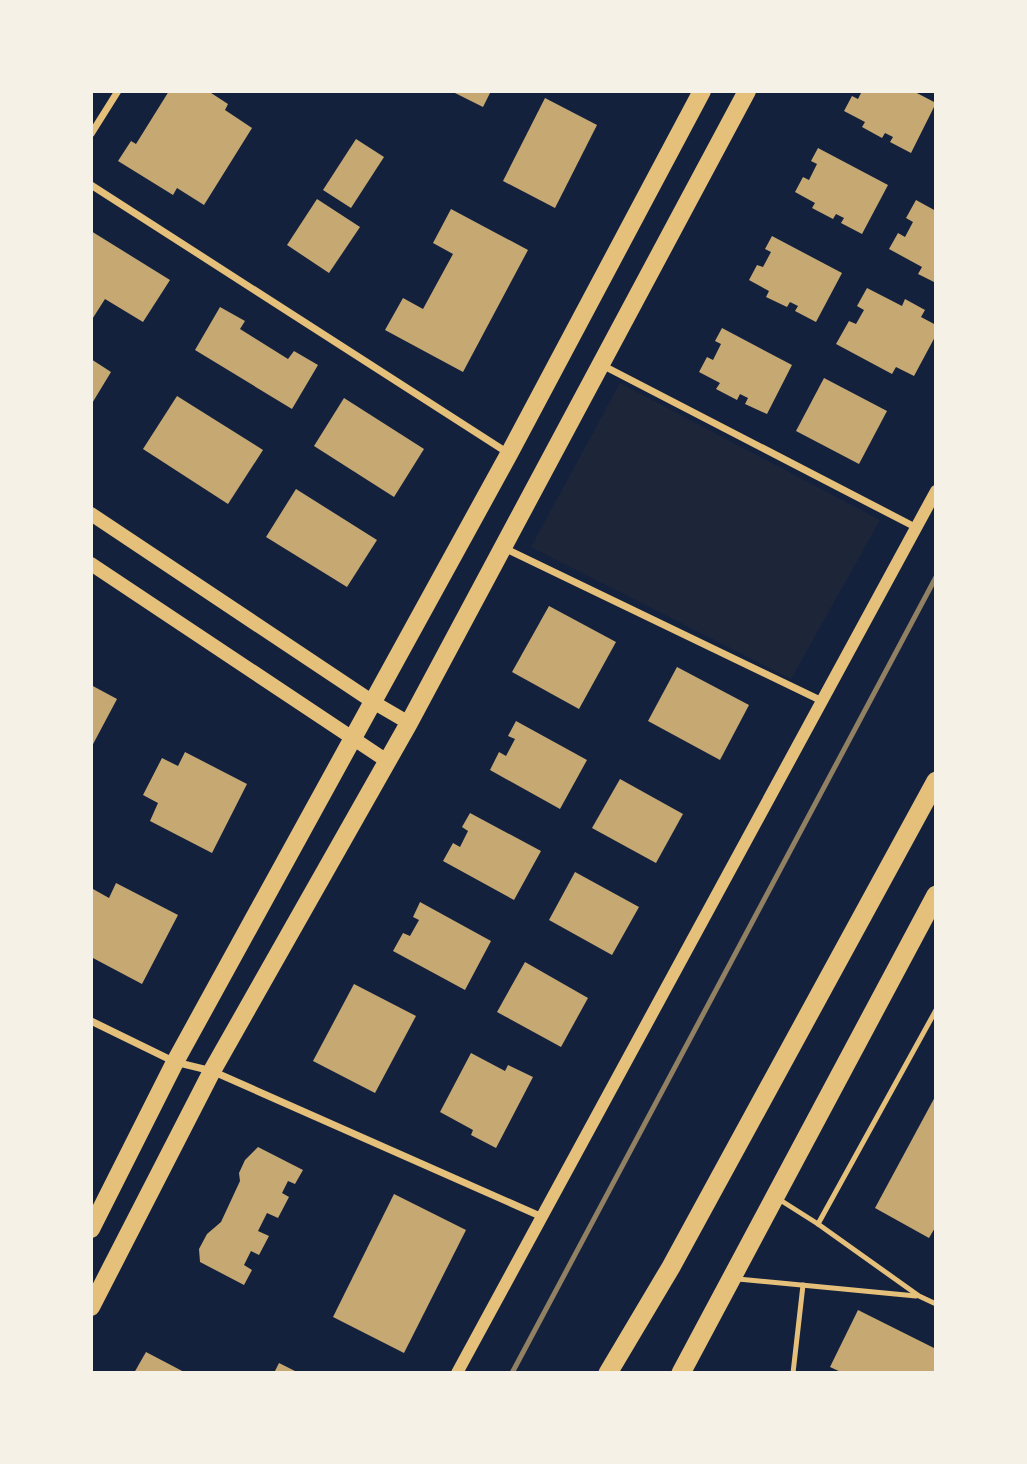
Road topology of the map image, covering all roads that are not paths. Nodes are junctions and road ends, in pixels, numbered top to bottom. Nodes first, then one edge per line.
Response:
1 (118, 91) edge
2 (702, 91) edge
3 (747, 91) edge
4 (91, 134) edge
5 (91, 185) edge
6 (600, 364) junction
7 (509, 454) junction
8 (936, 491) edge
9 (91, 514) edge
10 (917, 528) junction
11 (502, 547) junction
12 (91, 564) edge
13 (822, 701) junction
14 (373, 702) junction
15 (409, 723) junction
16 (352, 739) junction
17 (387, 761) junction
18 (936, 781) edge
19 (936, 895) edge
20 (936, 1010) edge
21 (91, 1021) edge
22 (175, 1062) junction
23 (212, 1071) junction
24 (774, 1197) junction
25 (540, 1216) junction
26 (818, 1224) junction
27 (91, 1229) edge
28 (730, 1278) junction
29 (803, 1284) junction
30 (919, 1296) junction
31 (936, 1304) edge
32 (91, 1307) edge
33 (457, 1373) edge
34 (608, 1373) edge
35 (681, 1373) edge
36 (793, 1373) edge

1 - 4 street
2 - 7 main road
3 - 6 main road
5 - 7 street
6 - 10 street
6 - 11 main road
7 - 14 main road
8 - 10 street
9 - 14 main road
10 - 13 street
11 - 13 street
11 - 15 main road
12 - 16 main road
13 - 25 street
14 - 15 main road
14 - 16 main road
15 - 17 main road
16 - 17 main road
16 - 22 main road
17 - 23 main road
18 - 34 highway
19 - 24 highway
20 - 26 lane
21 - 22 street
22 - 23 street
22 - 27 main road
23 - 25 street
23 - 32 main road
24 - 26 lane
24 - 28 highway
25 - 33 street
26 - 30 lane
28 - 29 lane
28 - 35 highway
29 - 30 lane
29 - 36 lane
30 - 31 lane

